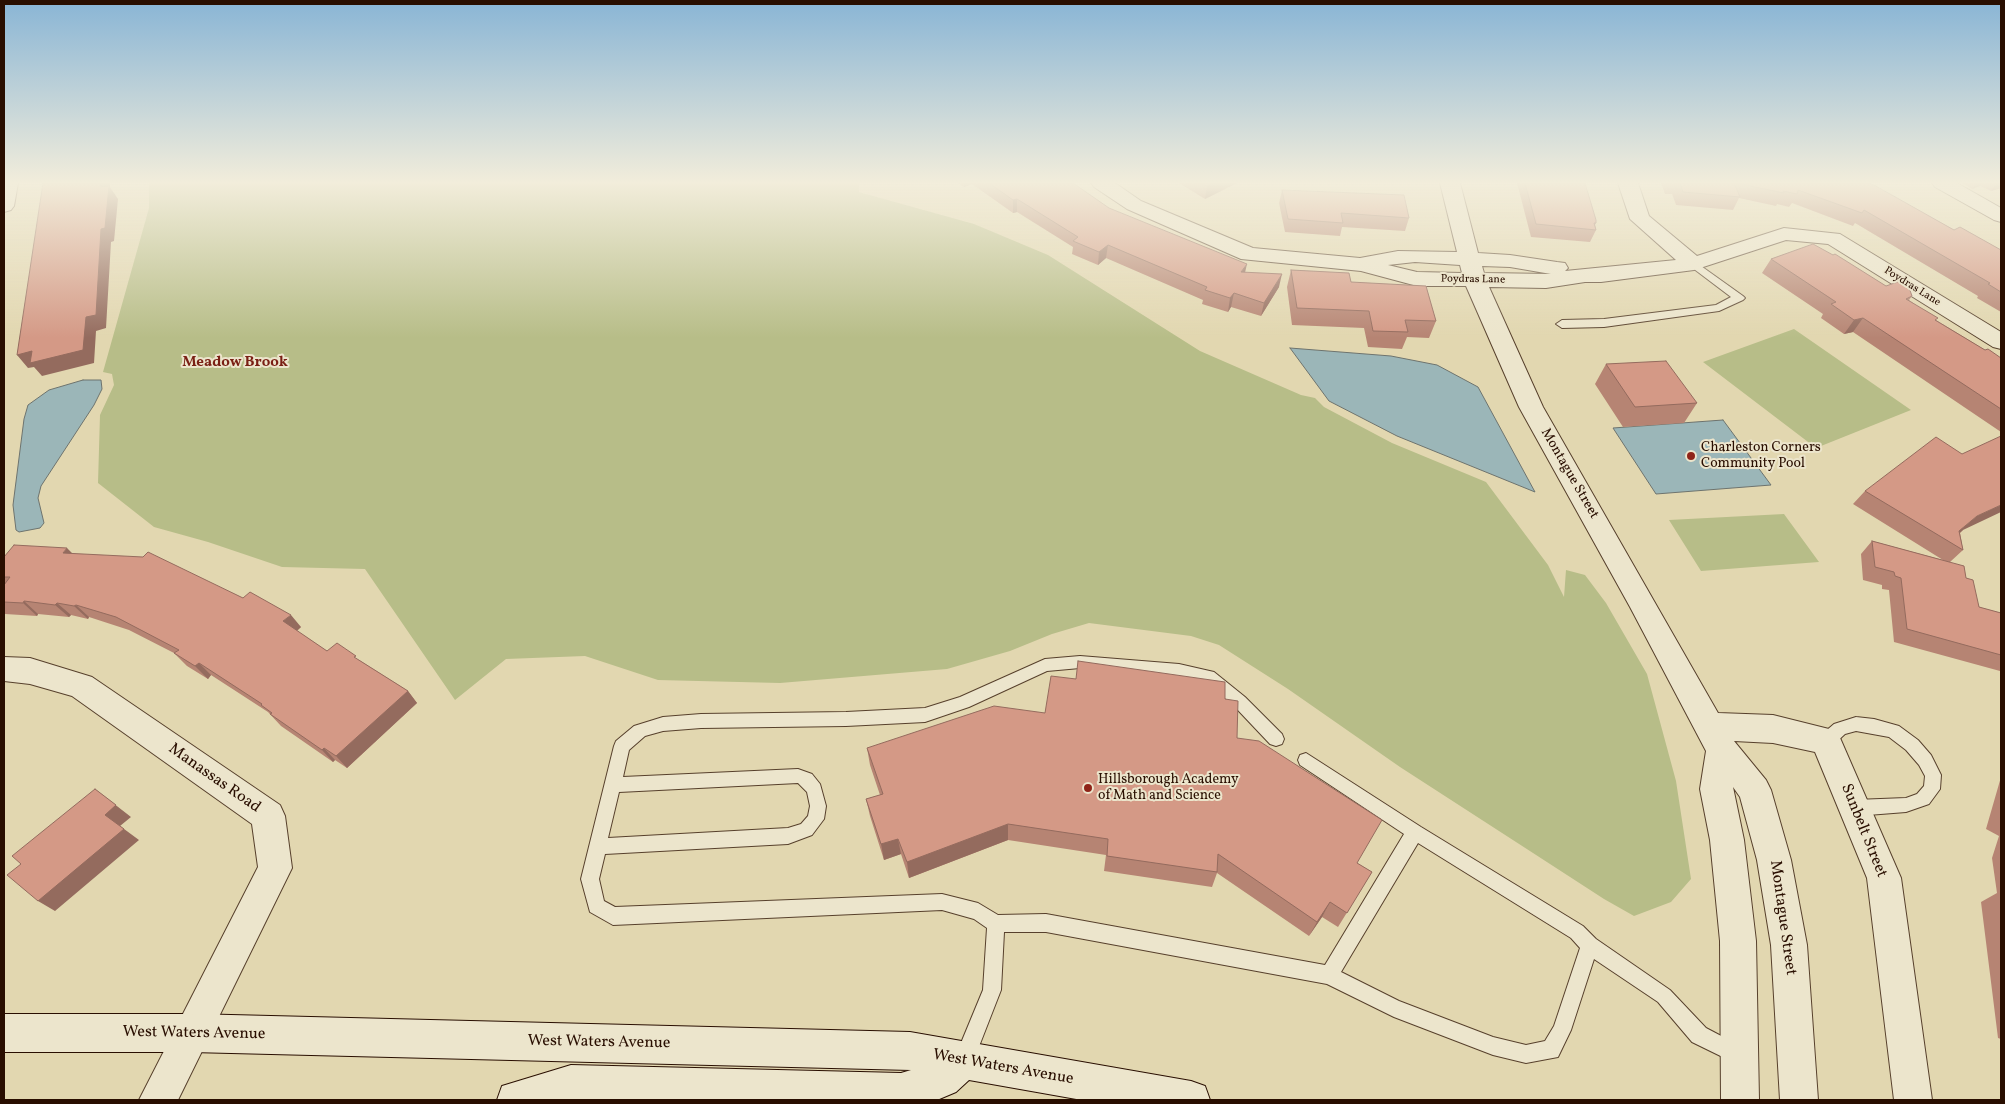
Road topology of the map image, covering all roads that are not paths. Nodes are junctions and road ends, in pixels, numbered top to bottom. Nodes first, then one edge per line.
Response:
1 (1203, 235) edge
2 (1463, 235) edge
3 (1659, 235) edge
4 (1782, 235) edge
5 (1791, 235) edge
6 (1694, 264) junction
7 (1472, 270) junction
8 (1562, 324) dead end
9 (2001, 342) edge
10 (4, 669) edge
11 (1716, 738) junction
12 (1276, 739) dead end
13 (1826, 741) junction
14 (1306, 760) dead end
15 (613, 785) junction
16 (1855, 808) junction
17 (1415, 832) junction
18 (598, 846) junction
19 (996, 924) junction
20 (1590, 946) junction
21 (1328, 974) junction
22 (4, 1033) edge
23 (191, 1033) junction
24 (1741, 1057) junction
25 (963, 1061) junction
26 (158, 1100) edge
27 (516, 1100) edge
28 (1191, 1100) edge
29 (1740, 1100) edge
30 (1799, 1100) edge
31 (1913, 1100) edge

1 - 7 street, Poydras Lane
2 - 7 street, Montague Street
3 - 6 street
4 - 6 street, Poydras Lane
5 - 9 street, Poydras Lane
6 - 7 street, Poydras Lane
6 - 8 lane
7 - 11 street, Montague Street
10 - 23 street, Manassas Road
11 - 13 street
11 - 24 street
11 - 30 street, Montague Street
12 - 15 lane
13 - 16 street, Sunbelt Street
13 - 16 lane
14 - 17 lane
15 - 18 lane
15 - 18 lane
16 - 31 street, Sunbelt Street
17 - 20 lane
17 - 21 lane
18 - 19 lane
19 - 21 lane
19 - 25 lane
20 - 21 lane
20 - 24 lane
22 - 23 street, West Waters Avenue
23 - 25 street, West Waters Avenue
23 - 26 street, Manassas Road
24 - 29 street
25 - 27 street
25 - 28 street, West Waters Avenue

